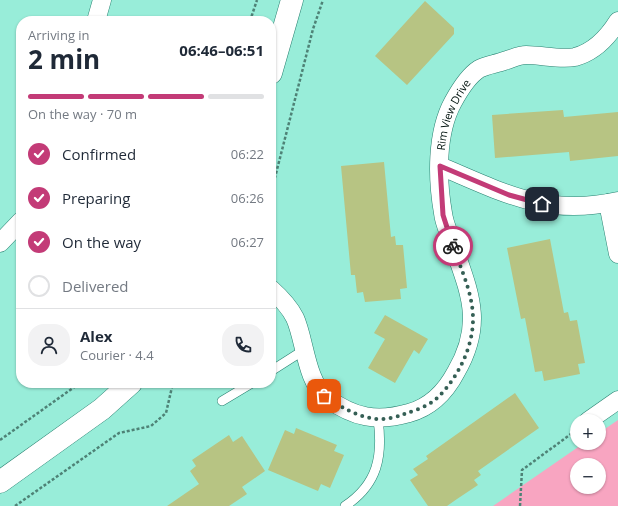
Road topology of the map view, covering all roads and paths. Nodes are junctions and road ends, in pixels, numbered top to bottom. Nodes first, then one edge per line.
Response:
1 (102, 0) edge
2 (257, 0) edge
3 (292, 0) edge
4 (323, 0) edge
5 (97, 16) edge
6 (252, 16) edge
7 (618, 21) edge
8 (276, 56) edge
9 (440, 166) junction
10 (276, 173) edge
11 (613, 202) edge
12 (16, 227) edge
13 (0, 243) edge
14 (618, 254) edge
15 (276, 293) edge
16 (304, 350) junction
17 (276, 368) edge
18 (73, 388) edge
19 (125, 388) edge
20 (172, 388) edge
21 (244, 388) edge
22 (618, 400) edge
23 (222, 401) dead end
24 (598, 414) edge
25 (378, 419) junction
26 (570, 434) edge
27 (0, 440) edge
28 (0, 482) edge
29 (15, 506) edge
30 (345, 506) edge
31 (520, 506) edge

1 - 5 street
2 - 6 path
3 - 8 main road
4 - 10 path
7 - 9 street, Rim View Drive
9 - 11 street
9 - 25 street, Rim View Drive
11 - 14 street
12 - 13 street
15 - 16 street, Rim View Drive
16 - 17 lane
16 - 25 street, Rim View Drive
18 - 27 path
19 - 28 main road
20 - 29 path
21 - 23 lane
22 - 24 street
25 - 30 lane
26 - 31 path

